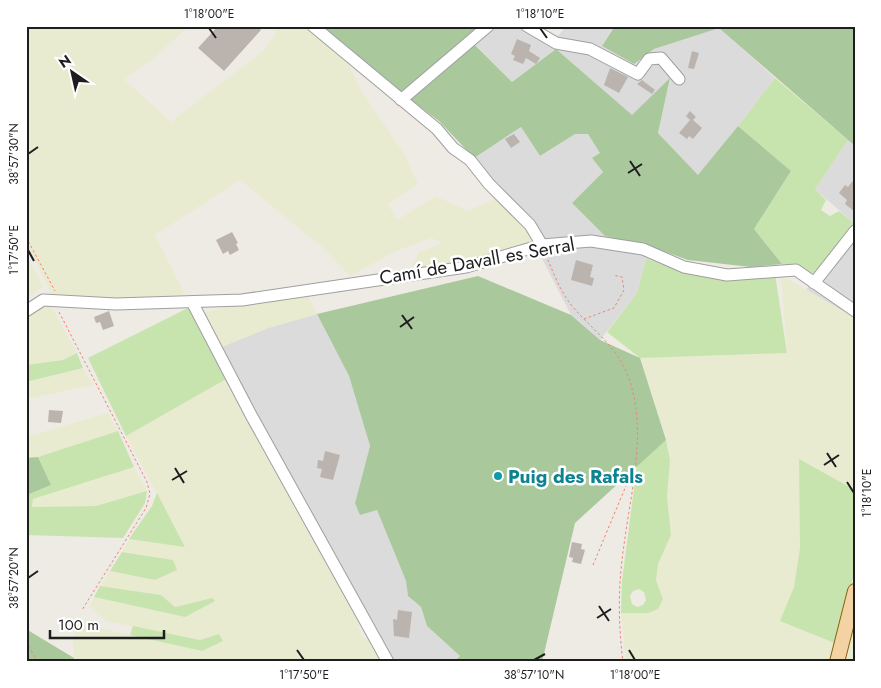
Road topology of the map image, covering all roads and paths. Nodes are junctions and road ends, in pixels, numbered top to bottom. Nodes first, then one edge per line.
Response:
1 (313, 26) edge
2 (488, 26) edge
3 (527, 26) edge
4 (679, 79) dead end
5 (401, 100) junction
6 (855, 231) edge
7 (26, 237) edge
8 (542, 245) junction
9 (613, 275) dead end
10 (814, 283) junction
11 (59, 300) junction
12 (192, 302) junction
13 (26, 311) edge
14 (855, 311) edge
15 (584, 319) junction
16 (634, 476) junction
17 (593, 565) dead end
18 (855, 590) edge
19 (82, 610) dead end
20 (26, 642) edge
21 (38, 662) edge
22 (388, 662) edge
23 (623, 662) edge
24 (837, 662) edge

1 - 5 street
2 - 5 street
3 - 4 street
5 - 8 street
6 - 10 street
7 - 11 path
8 - 10 street, Camí de Davall es Serral
8 - 12 street, Camí de Davall es Serral
8 - 15 path
9 - 15 path
10 - 14 street, Camí de Davall es Serral
11 - 12 street, Camí de Davall es Serral
11 - 13 street, Camí de Davall es Serral
11 - 19 path
12 - 22 street
15 - 16 path
16 - 17 path
16 - 23 path
18 - 24 main road
20 - 21 path

